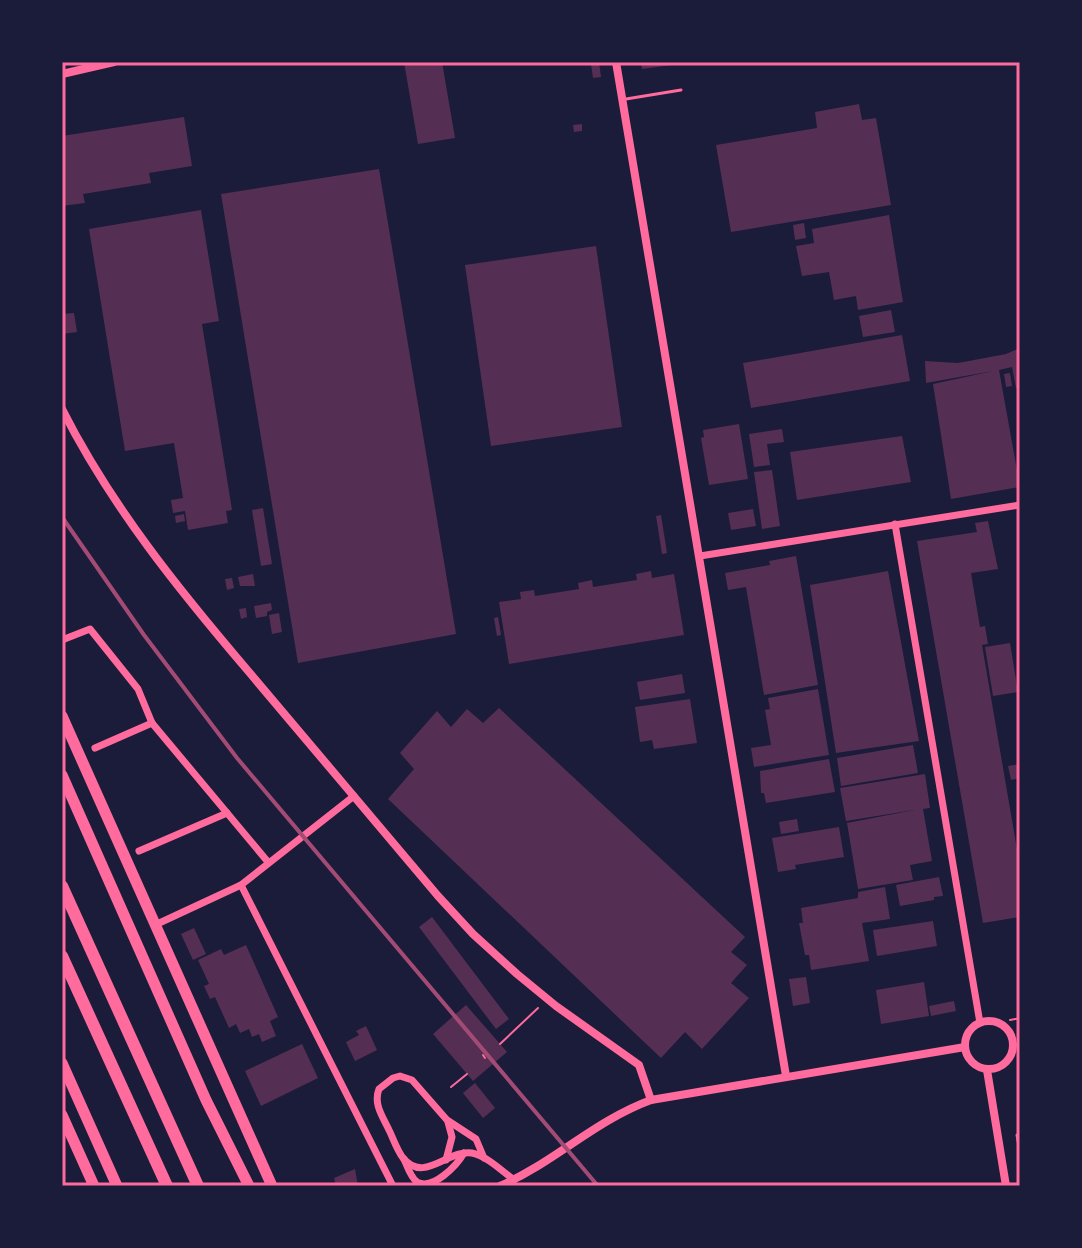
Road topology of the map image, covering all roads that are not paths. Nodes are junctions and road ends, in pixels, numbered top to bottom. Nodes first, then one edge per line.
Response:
1 (114, 62) edge
2 (616, 62) edge
3 (62, 74) edge
4 (681, 90) dead end
5 (622, 100) junction
6 (62, 409) edge
7 (1020, 505) edge
8 (895, 524) junction
9 (700, 556) junction
10 (62, 640) edge
11 (62, 716) edge
12 (152, 723) junction
13 (95, 748) dead end
14 (62, 775) edge
15 (354, 796) junction
16 (227, 813) junction
17 (139, 851) dead end
18 (268, 862) junction
19 (241, 885) junction
20 (62, 886) edge
21 (155, 925) junction
22 (62, 956) edge
23 (980, 1023) junction
24 (965, 1047) junction
25 (62, 1063) edge
26 (987, 1070) junction
27 (786, 1076) junction
28 (651, 1100) junction
29 (62, 1115) edge
30 (447, 1120) junction
31 (1020, 1135) edge
32 (1020, 1152) edge
33 (464, 1153) junction
34 (403, 1158) junction
35 (484, 1158) junction
36 (446, 1160) junction
37 (517, 1183) edge
38 (94, 1186) edge
39 (117, 1186) edge
40 (167, 1186) edge
41 (198, 1186) edge
42 (249, 1186) edge
43 (272, 1186) edge
44 (393, 1186) edge
45 (500, 1186) edge
46 (1006, 1186) edge

1 - 3 street
2 - 5 street
4 - 5 lane
5 - 9 street
6 - 15 street
7 - 8 street
8 - 9 street
8 - 23 street
9 - 27 street
10 - 12 street
11 - 21 highway
12 - 13 street
12 - 16 street
14 - 42 highway
15 - 18 street
15 - 28 street
16 - 17 street
16 - 18 street
18 - 19 street
19 - 21 street
19 - 44 street
20 - 41 highway
21 - 43 highway
22 - 40 highway
23 - 24 street
23 - 26 street
24 - 26 street
24 - 27 street
25 - 39 highway
26 - 46 street
27 - 28 street
28 - 37 street
29 - 38 highway
30 - 34 street
30 - 35 street
30 - 36 street
31 - 32 lane
33 - 34 street
33 - 35 street
33 - 36 street
34 - 36 street
35 - 37 street
37 - 45 street

